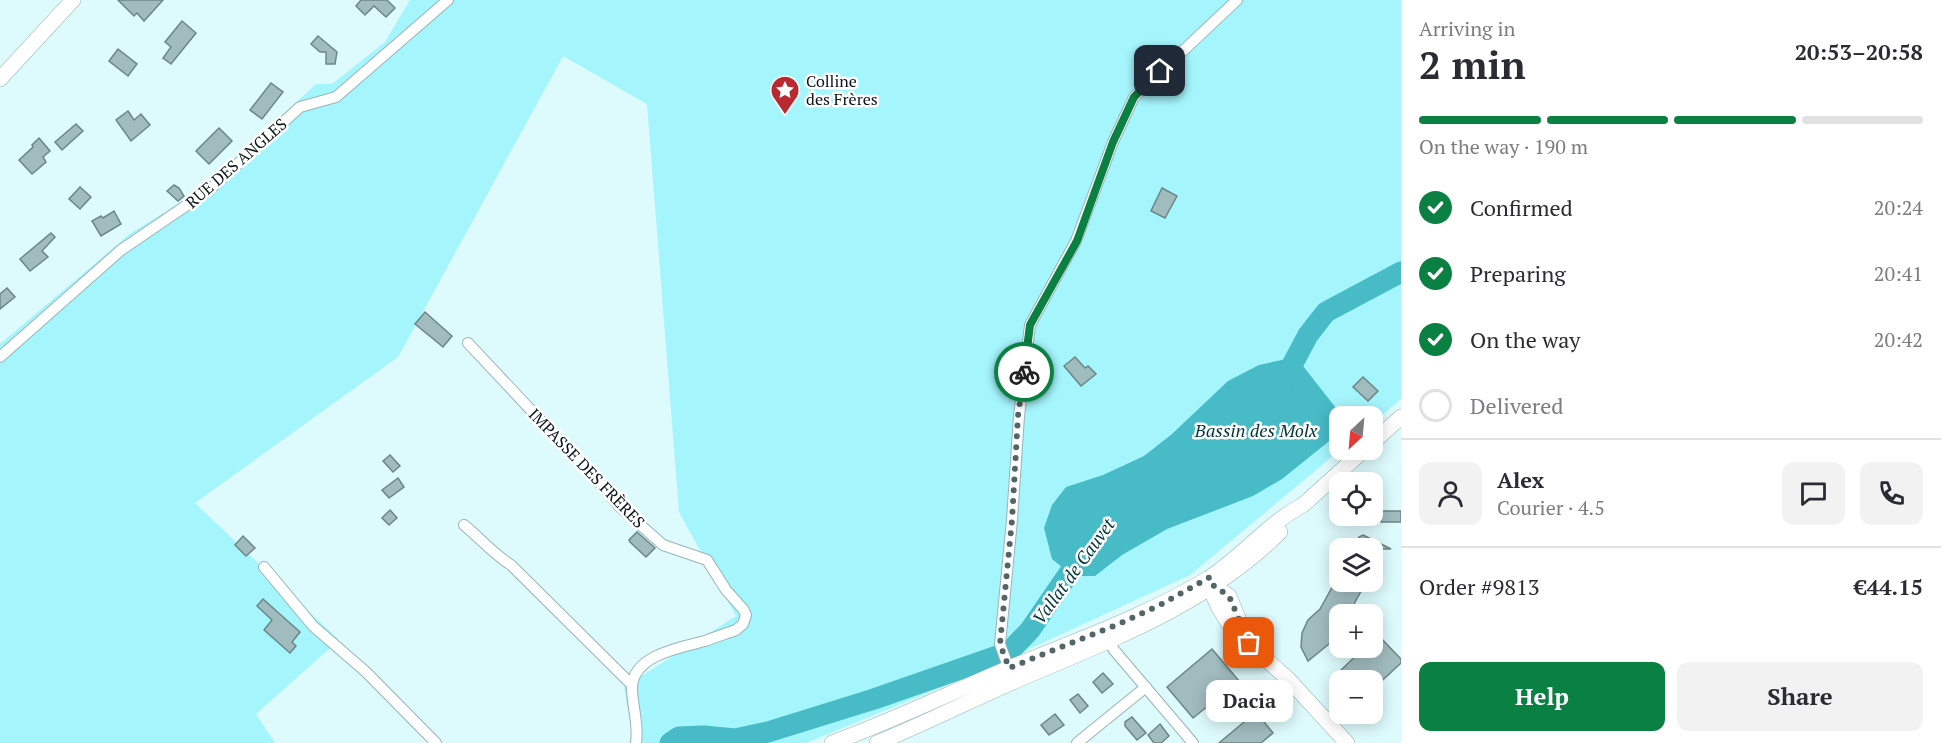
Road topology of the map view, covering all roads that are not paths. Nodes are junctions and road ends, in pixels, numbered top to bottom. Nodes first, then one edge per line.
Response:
1 (73, 0) edge
2 (448, 0) edge
3 (1237, 0) edge
4 (0, 79) edge
5 (468, 343) dead end
6 (0, 357) edge
7 (1401, 417) edge
8 (1383, 433) edge
9 (1354, 460) edge
10 (464, 525) dead end
11 (264, 567) dead end
12 (1212, 581) junction
13 (1106, 637) junction
14 (1007, 665) junction
15 (632, 685) junction
16 (1146, 687) junction
17 (888, 721) junction
18 (869, 736) edge
19 (885, 741) edge
20 (436, 743) edge
21 (636, 743) edge
22 (832, 743) edge
23 (1077, 743) edge
24 (1193, 743) edge
25 (1347, 743) edge

1 - 4 main road
2 - 6 street, RUE DES ANGLES
3 - 14 street
5 - 15 street, IMPASSE DES FRÈRES
7 - 8 main road
9 - 12 main road
10 - 15 street
11 - 20 street
12 - 13 main road
12 - 25 main road
13 - 14 main road
13 - 16 street
14 - 17 main road
14 - 19 main road
15 - 21 street
16 - 23 street
16 - 24 street
17 - 18 main road
17 - 19 street
18 - 22 main road

